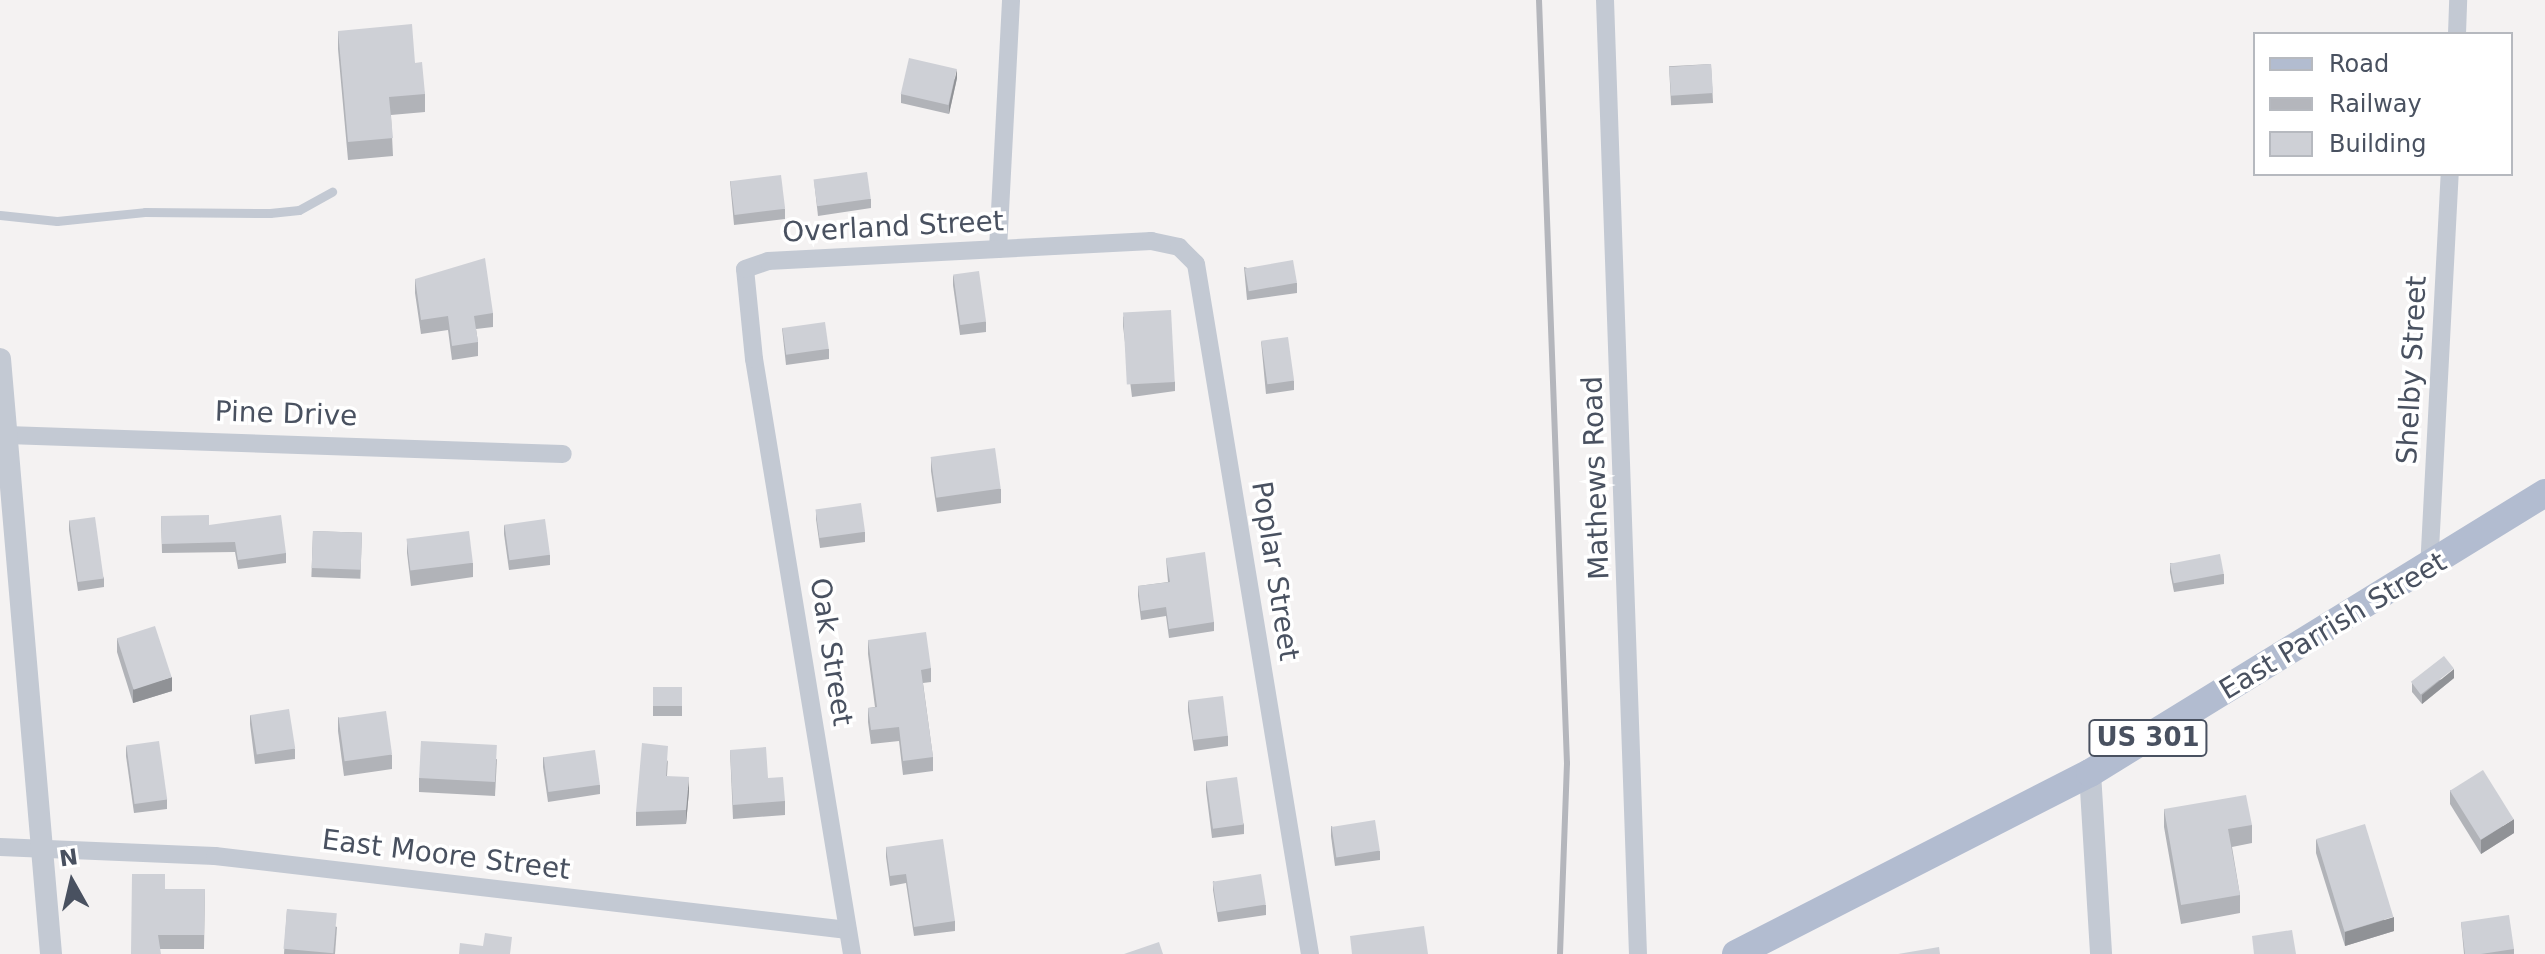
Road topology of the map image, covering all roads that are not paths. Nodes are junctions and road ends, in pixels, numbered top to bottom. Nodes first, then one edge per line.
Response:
1 (1011, 0) edge
2 (1605, 0) edge
3 (2458, 0) edge
4 (2457, 32) edge
5 (2450, 176) edge
6 (332, 192) dead end
7 (0, 215) edge
8 (1136, 242) joint
9 (998, 249) junction
10 (0, 359) edge
11 (754, 359) joint
12 (7, 435) junction
13 (563, 454) dead end
14 (2545, 493) edge
15 (2429, 569) junction
16 (2090, 773) junction
17 (36, 843) junction
18 (0, 847) edge
19 (848, 930) junction
20 (1763, 948) edge
21 (51, 954) edge
22 (852, 954) edge
23 (1310, 954) edge
24 (1638, 954) edge
25 (1736, 954) edge
26 (2101, 954) edge

1 - 9 street
2 - 24 street, Mathews Road
3 - 4 street
5 - 15 street, Shelby Street
6 - 7 lane
8 - 9 street, Overland Street
8 - 23 street, Poplar Street
9 - 11 street, Overland Street
10 - 12 street
11 - 19 street, Oak Street
12 - 13 street, Pine Drive
12 - 17 street
14 - 15 main road, East Parrish Street / US 301
15 - 16 main road, East Parrish Street / US 301
16 - 20 main road, East Parrish Street / US 301
16 - 26 street
17 - 18 street, East Moore Street
17 - 19 street, East Moore Street
17 - 21 street
19 - 22 street, Oak Street
20 - 25 main road, East Parrish Street / US 301

